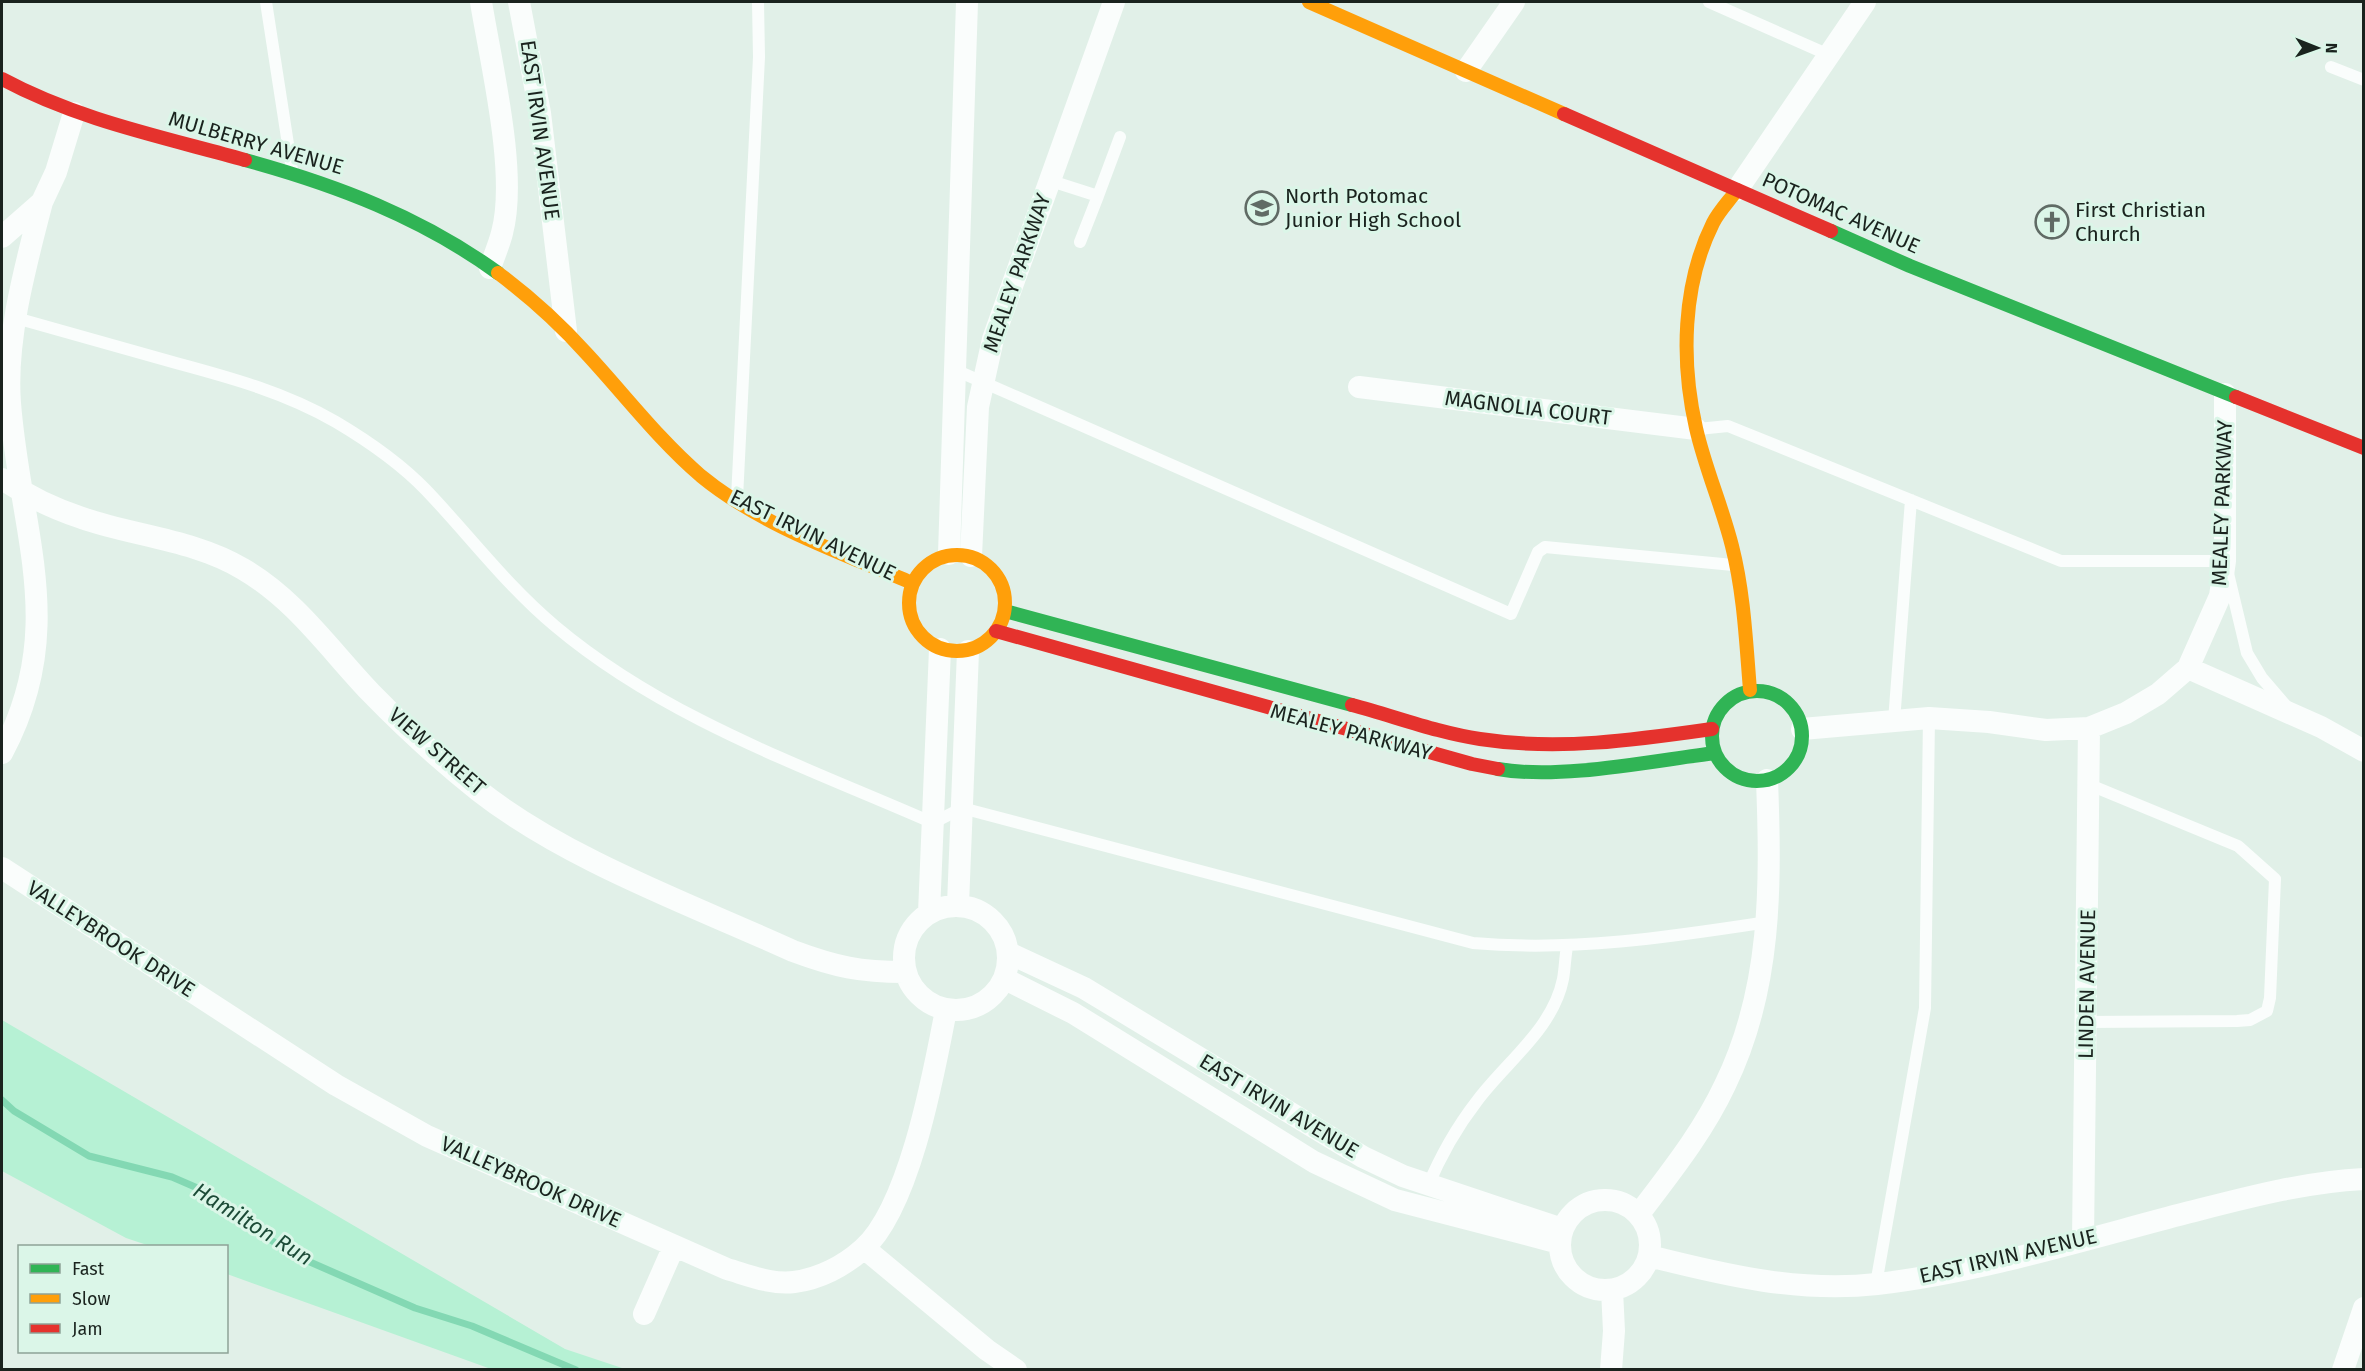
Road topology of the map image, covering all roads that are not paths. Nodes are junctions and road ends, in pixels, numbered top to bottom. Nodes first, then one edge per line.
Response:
1 (266, 2) edge
2 (481, 2) edge
3 (519, 2) edge
4 (758, 2) edge
5 (967, 2) edge
6 (1114, 2) edge
7 (1309, 2) edge
8 (1514, 2) edge
9 (1709, 2) edge
10 (1865, 2) edge
11 (1829, 55) junction
12 (2331, 67) dead end
13 (1466, 71) junction
14 (2, 79) edge
15 (2364, 80) edge
16 (74, 113) junction
17 (1120, 137) dead end
18 (292, 174) junction
19 (1048, 180) junction
20 (1737, 190) junction
21 (1098, 196) junction
22 (42, 202) junction
23 (2, 237) edge
24 (1080, 242) dead end
25 (490, 268) junction
26 (16, 318) junction
27 (566, 331) junction
28 (953, 369) junction
29 (982, 381) junction
30 (1359, 387) dead end
31 (2225, 394) junction
32 (1696, 429) junction
33 (2364, 448) edge
34 (2, 479) edge
35 (20, 491) junction
36 (1911, 500) junction
37 (737, 501) junction
38 (949, 554) junction
39 (971, 556) junction
40 (2225, 561) junction
41 (1737, 565) junction
42 (912, 583) junction
43 (1005, 611) junction
44 (996, 631) junction
45 (940, 649) junction
46 (968, 651) junction
47 (1186, 659) junction
48 (2187, 668) junction
49 (1180, 685) junction
50 (1750, 690) junction
51 (2294, 714) junction
52 (1929, 718) junction
53 (1894, 721) junction
54 (2089, 728) junction
55 (1712, 729) junction
56 (1802, 729) junction
57 (1519, 745) junction
58 (2364, 751) edge
59 (2, 753) edge
60 (1715, 753) junction
61 (1517, 772) junction
62 (1767, 780) junction
63 (2090, 785) junction
64 (962, 808) junction
65 (933, 823) junction
66 (2, 868) edge
67 (958, 905) junction
68 (929, 913) junction
69 (1768, 922) junction
70 (1566, 947) junction
71 (1009, 953) junction
72 (905, 972) junction
73 (1005, 979) junction
74 (946, 1010) junction
75 (2086, 1022) junction
76 (2364, 1179) edge
77 (1429, 1185) junction
78 (1420, 1206) junction
79 (1639, 1214) junction
80 (1561, 1236) junction
81 (2083, 1240) junction
82 (674, 1246) junction
83 (864, 1248) junction
84 (1649, 1256) junction
85 (1876, 1284) junction
86 (1612, 1290) junction
87 (2364, 1308) edge
88 (644, 1314) dead end
89 (1016, 1370) edge
90 (1611, 1370) edge
91 (2343, 1370) edge

1 - 18 lane
2 - 25 street, EAST IRVIN AVENUE
3 - 27 street, EAST IRVIN AVENUE
4 - 37 lane
5 - 28 street, MEALEY PARKWAY
6 - 19 street, MEALEY PARKWAY
7 - 13 street, POTOMAC AVENUE
8 - 13 street
9 - 11 lane
10 - 11 street
11 - 20 street
12 - 15 lane
13 - 20 street, POTOMAC AVENUE
14 - 16 street, MULBERRY AVENUE
16 - 18 street, MULBERRY AVENUE
16 - 22 street
17 - 21 lane
18 - 25 street, MULBERRY AVENUE
19 - 21 lane
19 - 29 street, MEALEY PARKWAY
20 - 31 street, POTOMAC AVENUE
20 - 32 street
21 - 24 lane
22 - 23 street
22 - 26 street
25 - 27 street, EAST IRVIN AVENUE
26 - 35 street
26 - 65 lane
27 - 37 street, EAST IRVIN AVENUE
28 - 29 lane
28 - 38 street, MEALEY PARKWAY
29 - 39 street, MEALEY PARKWAY
29 - 41 lane
30 - 32 street, MAGNOLIA COURT
31 - 33 street, POTOMAC AVENUE
31 - 40 street, MEALEY PARKWAY
32 - 36 lane
32 - 41 street
34 - 35 street, VIEW STREET
35 - 59 street
35 - 72 street, VIEW STREET
36 - 40 lane
36 - 53 lane
37 - 42 street, EAST IRVIN AVENUE
38 - 39 street
38 - 42 street
39 - 43 street
40 - 48 street, MEALEY PARKWAY
40 - 51 lane
41 - 50 street
42 - 45 street
43 - 44 street
43 - 47 street, MEALEY PARKWAY
44 - 46 street
44 - 49 street, MEALEY PARKWAY
45 - 46 street
45 - 65 street
46 - 64 street
47 - 49 lane
47 - 57 street, MEALEY PARKWAY
48 - 51 street
48 - 54 street, MEALEY PARKWAY
49 - 61 street, MEALEY PARKWAY
50 - 55 street
50 - 56 street
51 - 58 street
52 - 53 street, MEALEY PARKWAY
52 - 54 street, MEALEY PARKWAY
52 - 85 lane
53 - 56 street, MEALEY PARKWAY
54 - 63 street, LINDEN AVENUE
55 - 57 street, MEALEY PARKWAY
55 - 60 street
56 - 62 street
57 - 61 lane
60 - 61 street, MEALEY PARKWAY
60 - 62 street
62 - 69 street
63 - 75 street, LINDEN AVENUE
63 - 75 lane
64 - 65 lane
64 - 67 street
64 - 70 lane
65 - 68 street
66 - 82 street, VALLEYBROOK DRIVE
67 - 68 street
67 - 71 street
68 - 72 street
69 - 70 lane
69 - 79 street
70 - 77 lane
71 - 73 street
71 - 77 street, EAST IRVIN AVENUE
72 - 74 street
73 - 74 street
73 - 78 street, EAST IRVIN AVENUE
74 - 83 street, VALLEYBROOK DRIVE
75 - 81 street, LINDEN AVENUE
76 - 81 street, EAST IRVIN AVENUE
77 - 78 lane
77 - 80 street, EAST IRVIN AVENUE
78 - 80 street, EAST IRVIN AVENUE
79 - 80 street
79 - 84 street
80 - 86 street
81 - 85 street, EAST IRVIN AVENUE
82 - 83 street, VALLEYBROOK DRIVE
82 - 88 street
83 - 89 street
84 - 85 street, EAST IRVIN AVENUE
84 - 86 street
86 - 90 street
87 - 91 street

